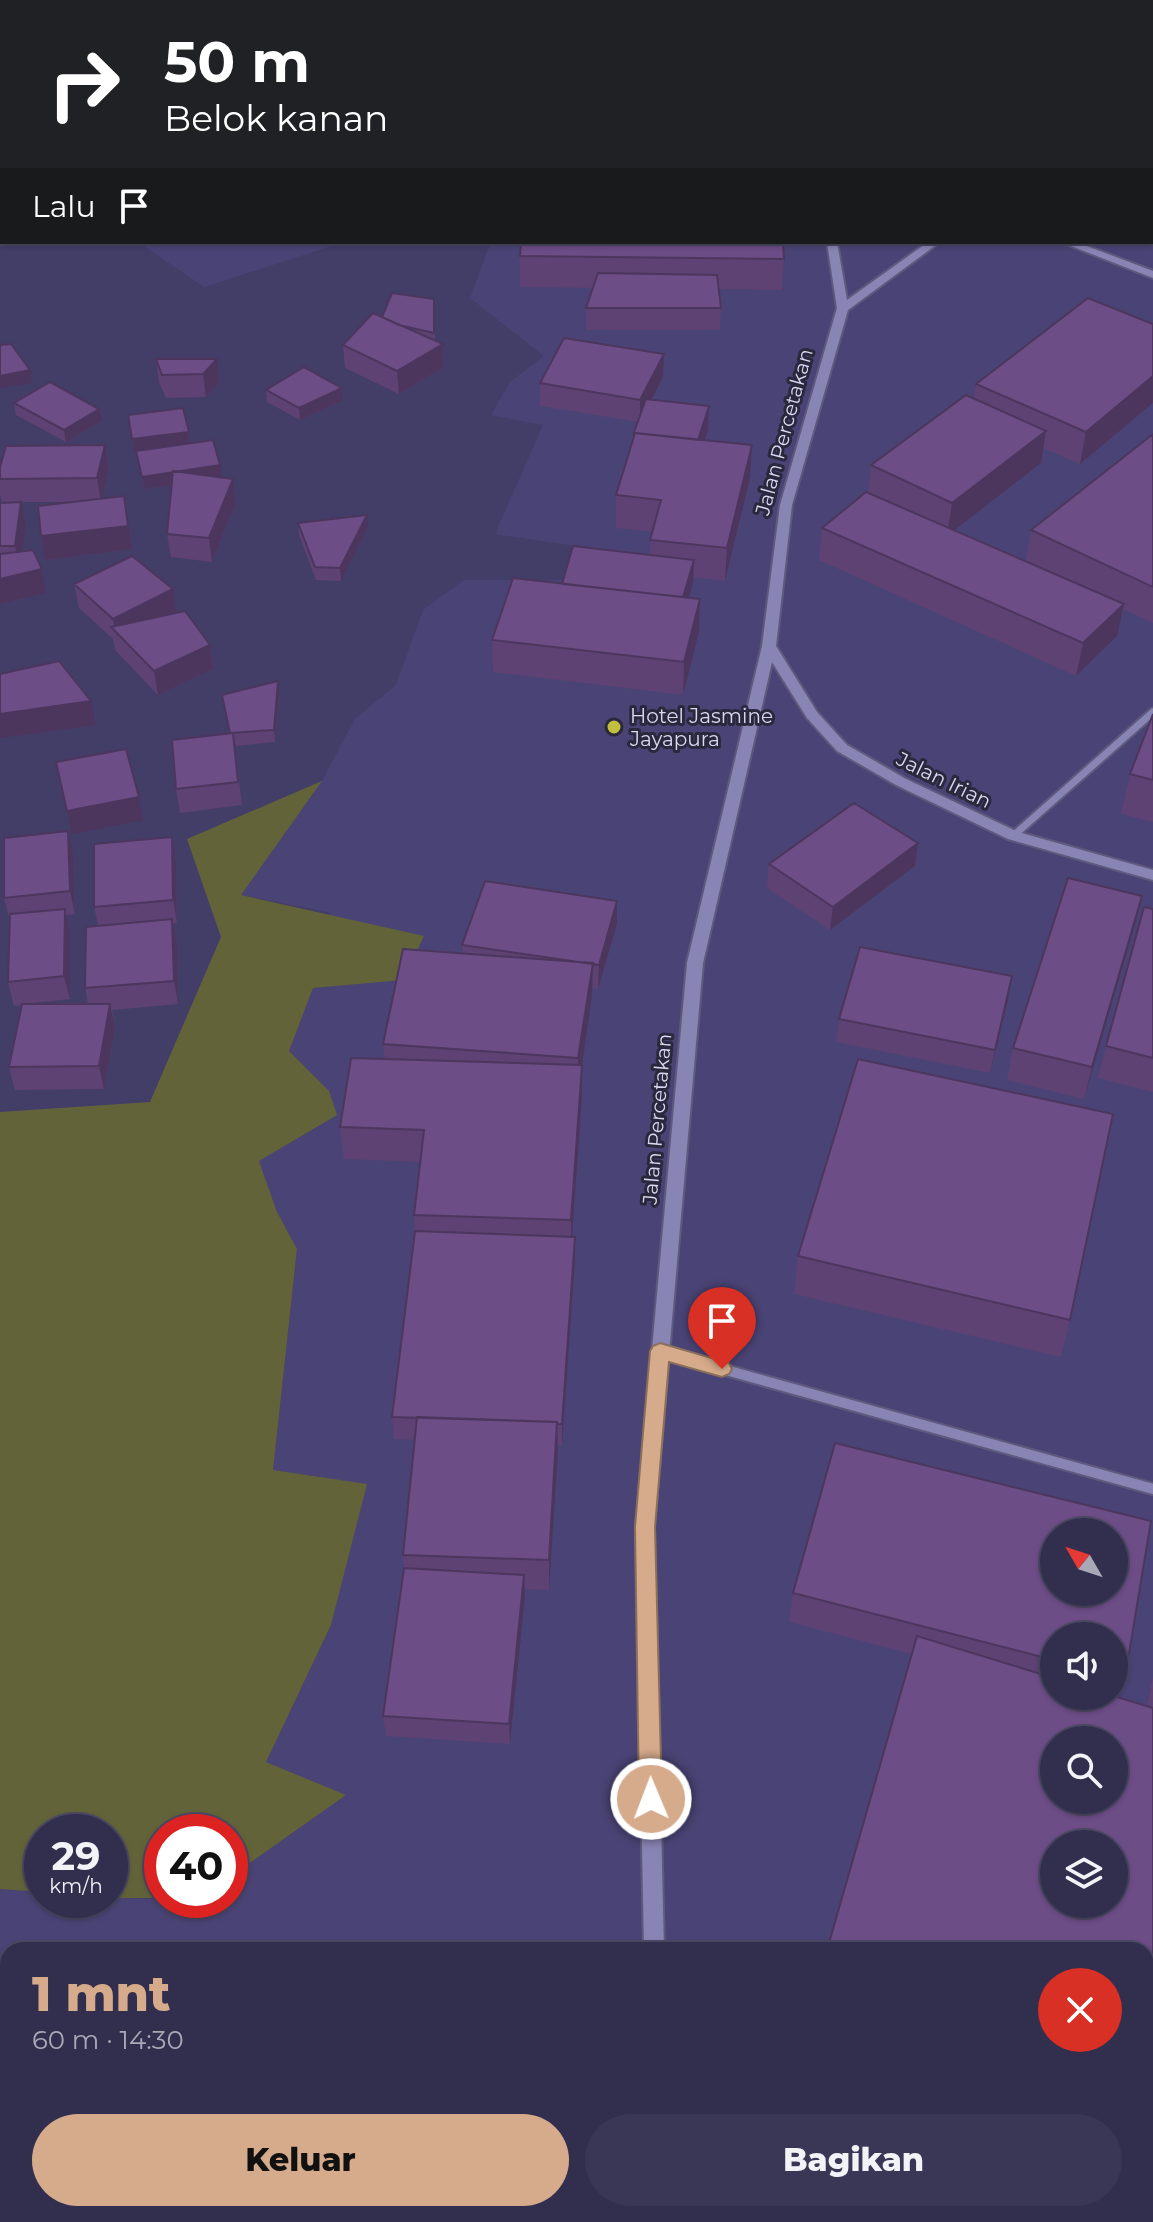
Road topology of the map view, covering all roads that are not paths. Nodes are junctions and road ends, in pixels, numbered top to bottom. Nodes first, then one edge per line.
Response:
1 (832, 244) edge
2 (932, 244) edge
3 (1071, 244) edge
4 (1153, 275) edge
5 (843, 308) junction
6 (769, 646) junction
7 (1153, 712) edge
8 (1013, 836) junction
9 (1153, 875) edge
10 (660, 1351) junction
11 (1153, 1489) edge
12 (654, 1942) edge

1 - 5 main road
2 - 5 main road
3 - 4 main road
5 - 6 main road, Jalan Percetakan
6 - 8 main road, Jalan Irian
6 - 10 main road, Jalan Percetakan
7 - 8 street
8 - 9 main road, Jalan Irian
10 - 11 street
10 - 12 main road, Jalan Percetakan

